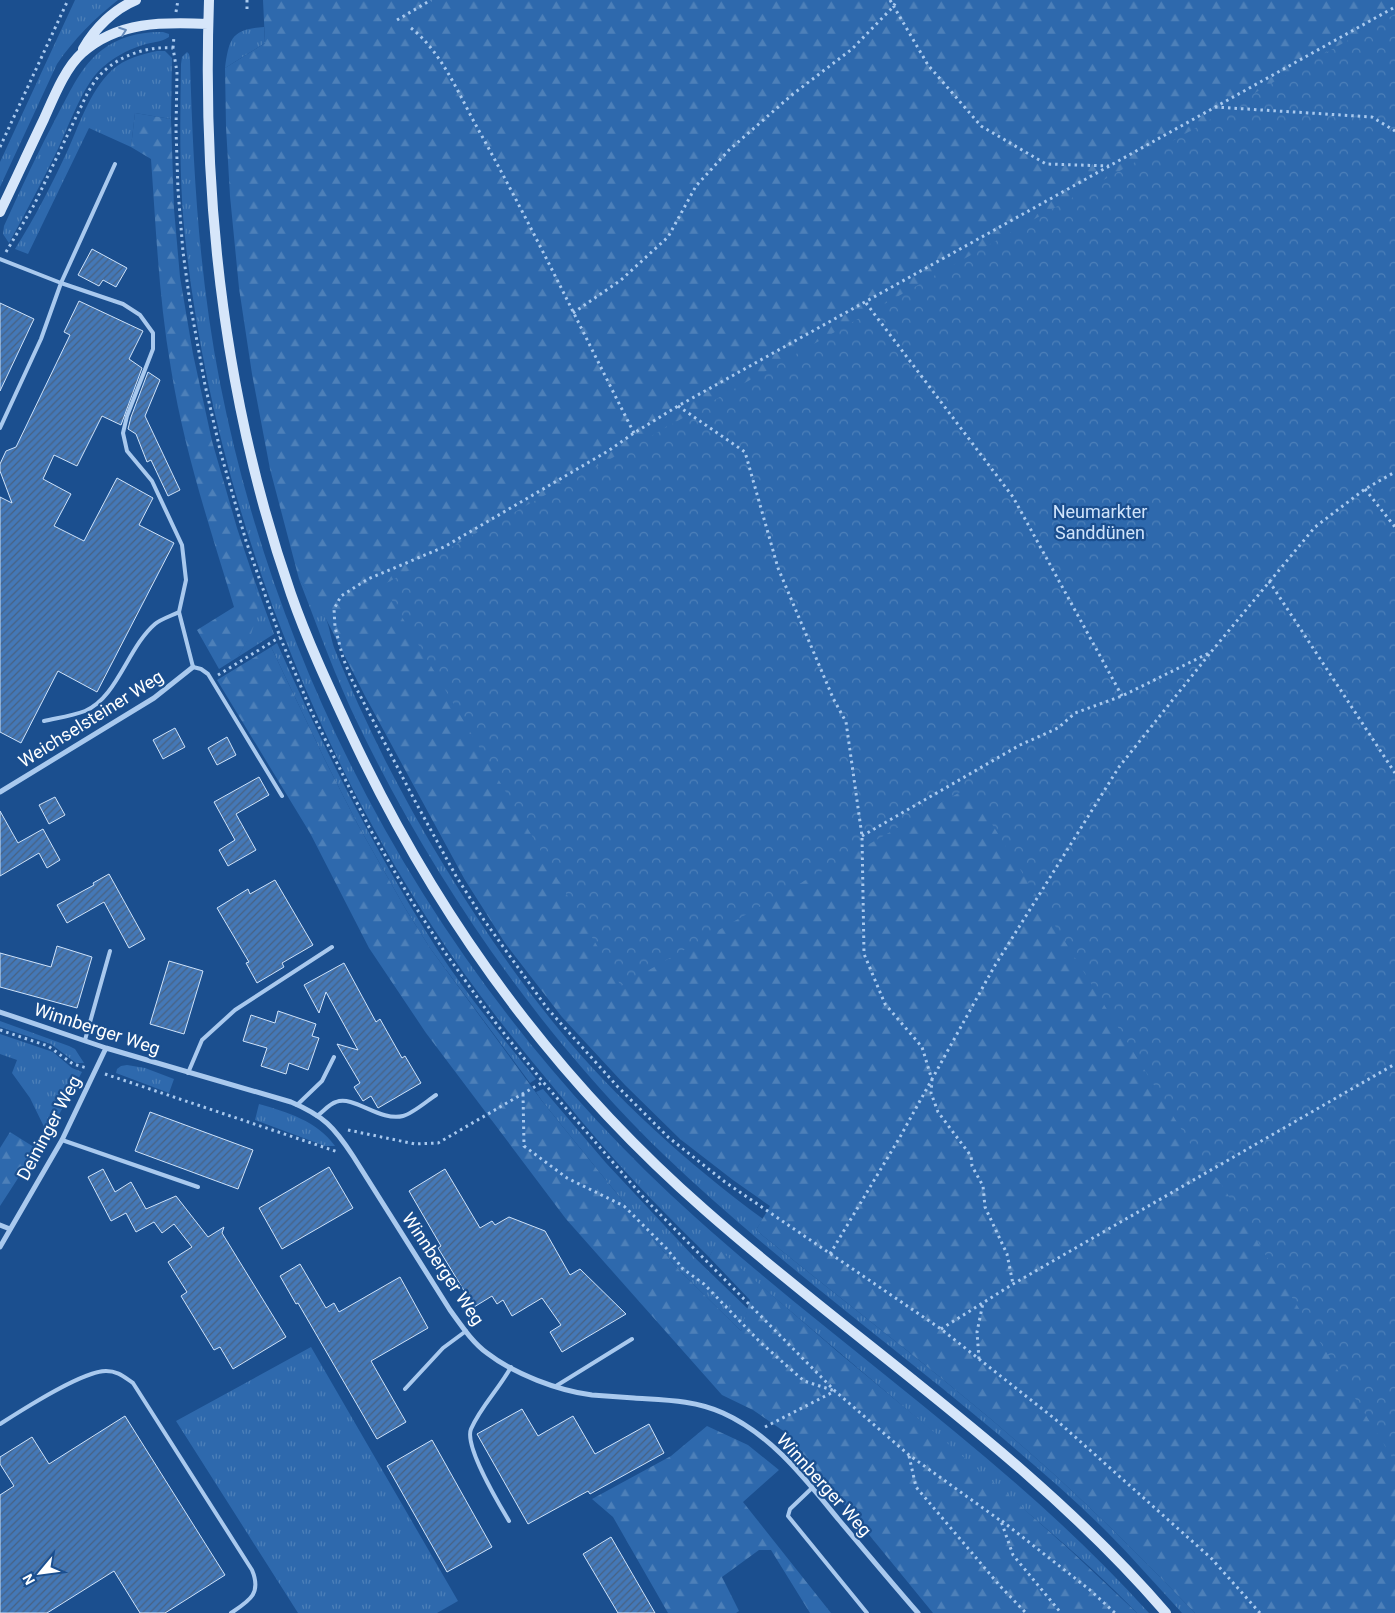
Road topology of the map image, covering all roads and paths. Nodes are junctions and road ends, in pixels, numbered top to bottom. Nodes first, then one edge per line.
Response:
1 (68, 0) edge
2 (178, 0) edge
3 (209, 0) edge
4 (247, 0) edge
5 (431, 0) edge
6 (890, 0) edge
7 (897, 0) edge
8 (133, 1) edge
9 (893, 7) junction
10 (1395, 7) edge
11 (176, 12) dead end
12 (247, 12) dead end
13 (397, 20) dead end
14 (208, 24) junction
15 (411, 28) dead end
16 (174, 36) dead end
17 (173, 48) junction
18 (80, 54) junction
19 (1215, 107) junction
20 (1395, 131) edge
21 (0, 147) edge
22 (115, 164) dead end
23 (1109, 166) junction
24 (0, 212) edge
25 (1, 259) edge
26 (61, 283) junction
27 (866, 303) junction
28 (573, 313) junction
29 (678, 406) junction
30 (0, 428) edge
31 (634, 433) junction
32 (1395, 472) edge
33 (1365, 488) junction
34 (1395, 527) edge
35 (1269, 581) junction
36 (179, 612) junction
37 (280, 637) junction
38 (1211, 652) junction
39 (193, 667) junction
40 (211, 679) junction
41 (1122, 696) junction
42 (44, 721) dead end
43 (1395, 773) edge
44 (0, 792) edge
45 (282, 796) dead end
46 (862, 836) junction
47 (332, 947) dead end
48 (110, 951) dead end
49 (0, 1012) edge
50 (0, 1030) edge
51 (85, 1040) junction
52 (106, 1048) junction
53 (334, 1057) dead end
54 (1395, 1064) edge
55 (95, 1070) junction
56 (188, 1073) junction
57 (932, 1080) junction
58 (543, 1082) junction
59 (522, 1094) junction
60 (436, 1095) dead end
61 (297, 1105) junction
62 (317, 1116) junction
63 (333, 1127) junction
64 (62, 1140) junction
65 (353, 1156) junction
66 (198, 1187) dead end
67 (0, 1225) edge
68 (10, 1228) junction
69 (0, 1247) edge
70 (830, 1254) junction
71 (1014, 1284) junction
72 (983, 1303) junction
73 (941, 1329) junction
74 (466, 1331) junction
75 (632, 1339) dead end
76 (979, 1360) junction
77 (511, 1367) junction
78 (556, 1386) junction
79 (405, 1389) dead end
80 (835, 1391) junction
81 (0, 1423) edge
82 (756, 1431) junction
83 (909, 1455) junction
84 (812, 1488) junction
85 (509, 1521) dead end
86 (1001, 1521) junction
87 (231, 1613) edge
88 (867, 1613) edge
89 (918, 1613) edge
90 (1026, 1613) edge
91 (1061, 1613) edge
92 (1115, 1613) edge
93 (1166, 1613) edge
94 (1260, 1613) edge

1 - 21 path
2 - 11 path
3 - 14 main road
4 - 12 path
5 - 13 path
6 - 9 path
7 - 9 path
8 - 18 main road
9 - 23 path
9 - 28 path
10 - 19 path
18 -> 14 main road
14 - 93 main road
15 - 28 path
16 - 17 path
17 - 25 path
17 - 37 path
18 - 24 main road
19 - 20 path
19 - 23 path
22 - 26 lane
23 - 27 path
25 - 26 lane
26 - 30 lane
26 - 36 lane
27 - 29 path
27 - 41 path
28 - 31 path
29 - 31 path
29 - 46 path
31 - 70 path
32 - 33 path
33 - 34 path
33 - 35 path
35 - 38 path
35 - 43 path
36 - 39 lane
36 - 42 lane
37 - 40 path
37 - 58 path
38 - 41 path
38 - 57 path
39 - 40 lane
39 - 44 street, Weichselsteiner Weg
40 - 45 lane
41 - 46 path
46 - 57 path
47 - 56 lane
48 - 51 lane
49 - 51 street, Winnberger Weg
50 - 55 path
51 - 52 street, Winnberger Weg
52 - 55 street, Deininger Weg
52 - 56 street, Winnberger Weg
53 - 61 lane
54 - 71 path
55 - 64 street, Deininger Weg
55 - 65 path
56 - 61 street, Winnberger Weg
57 - 70 path
57 - 71 path
58 - 59 path
58 - 80 path
59 - 63 path
59 - 80 path
60 - 62 lane
61 - 62 street, Winnberger Weg
62 - 63 street, Winnberger Weg
63 - 65 street, Winnberger Weg
64 - 66 lane
64 - 68 street, Deininger Weg
65 - 74 street, Winnberger Weg
67 - 68 street
68 - 69 street, Deininger Weg
70 - 73 path
71 - 72 path
72 - 73 path
72 - 76 path
73 - 76 path
74 - 77 street, Winnberger Weg
74 - 79 lane
75 - 78 lane
76 - 94 path
77 - 78 street, Winnberger Weg
77 - 85 lane
78 - 82 street, Winnberger Weg
80 - 82 path
80 - 83 path
81 - 87 lane
82 - 84 street, Winnberger Weg
83 - 86 path
83 - 90 path
84 - 88 lane
84 - 89 street, Winnberger Weg
86 - 91 path
86 - 92 path

